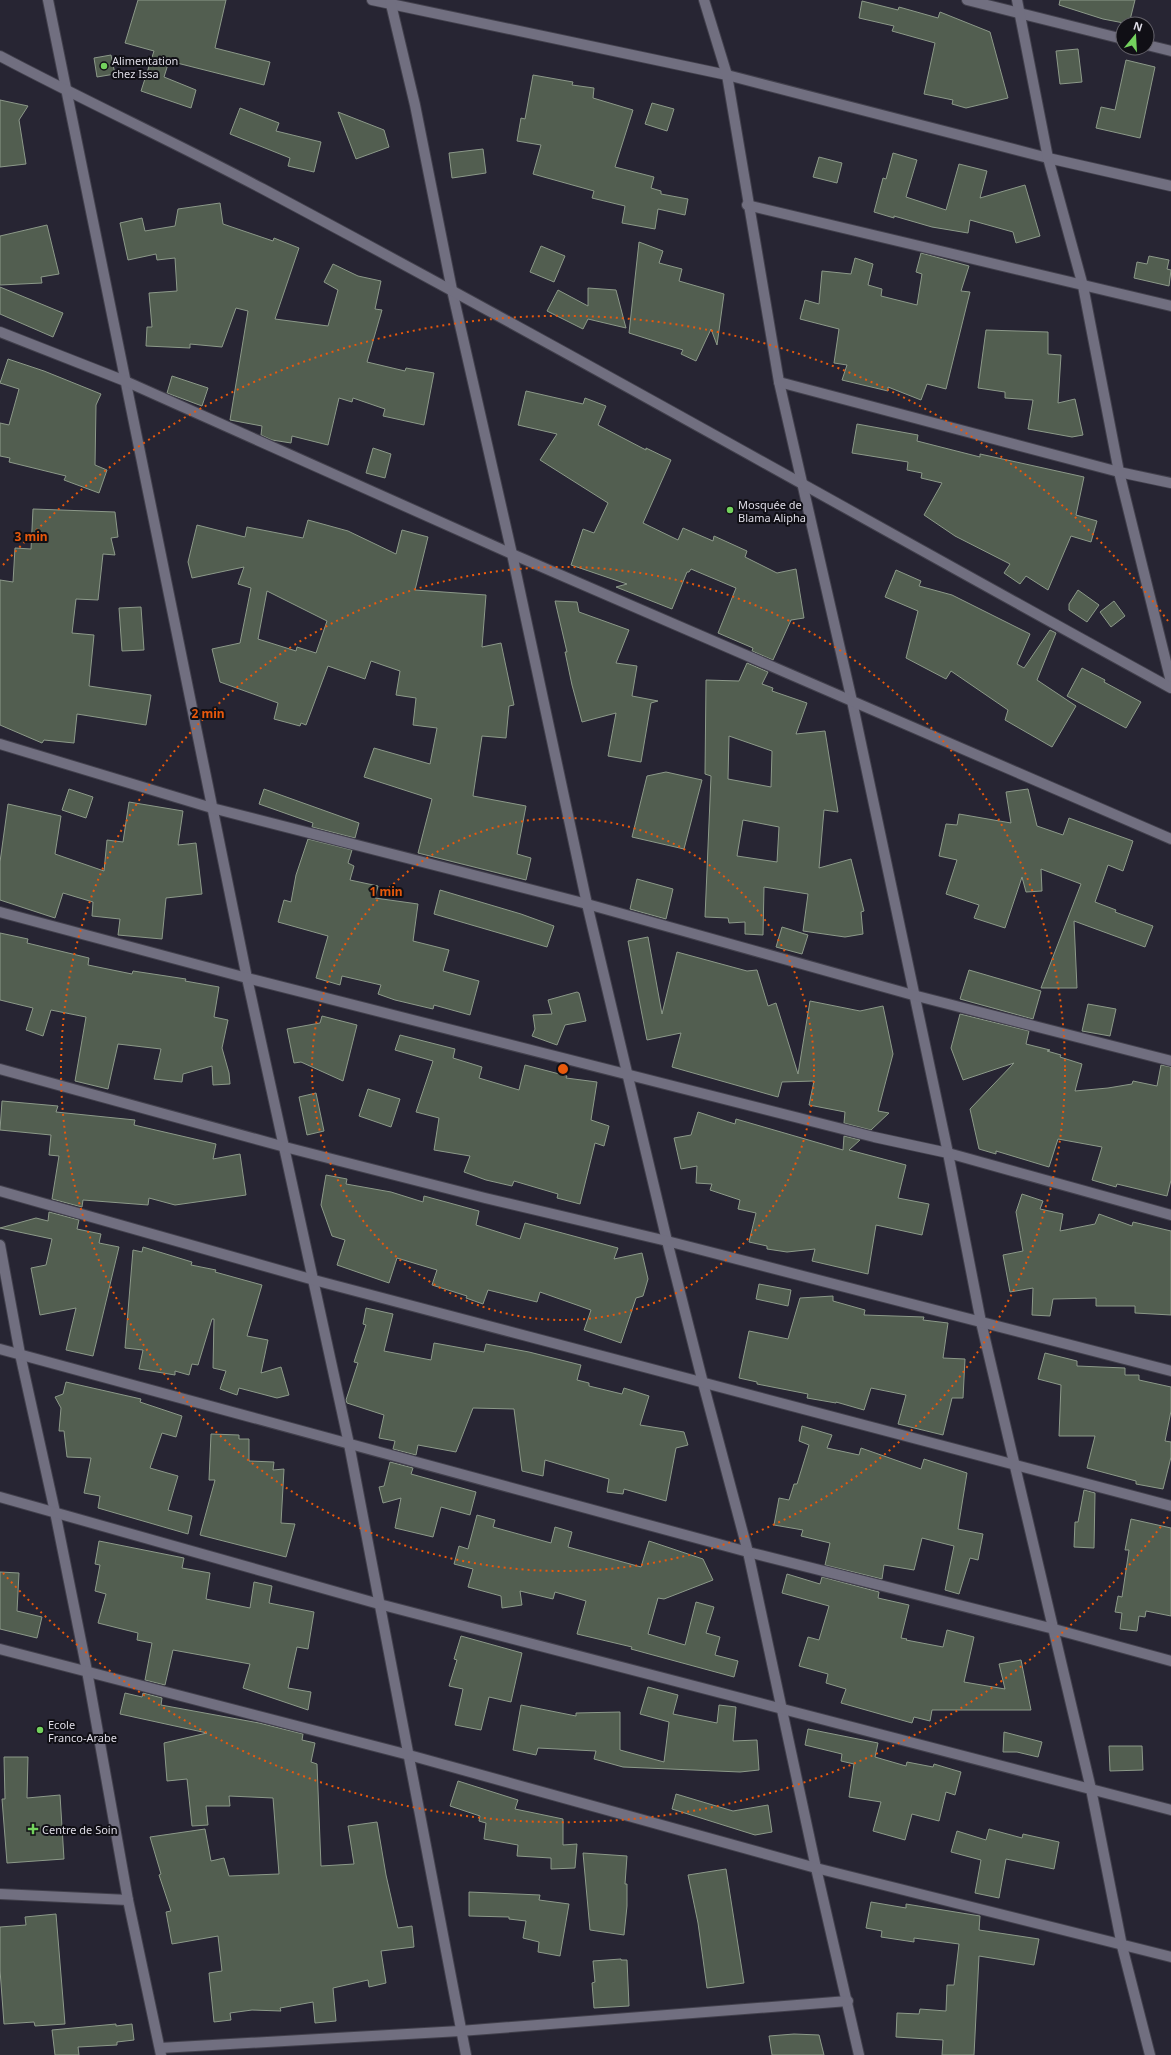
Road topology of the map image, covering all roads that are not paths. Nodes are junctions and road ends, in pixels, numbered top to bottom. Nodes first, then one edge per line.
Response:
1 (48, 0) edge
2 (372, 0) edge
3 (704, 0) edge
4 (967, 0) edge
5 (1017, 0) edge
6 (390, 2) edge
7 (1020, 13) junction
8 (1115, 37) edge
9 (1155, 47) edge
10 (1171, 51) edge
11 (0, 56) edge
12 (727, 75) junction
13 (66, 91) junction
14 (1048, 158) junction
15 (1171, 186) edge
16 (747, 205) junction
17 (1083, 286) junction
18 (452, 290) junction
19 (1171, 306) edge
20 (0, 332) edge
21 (125, 381) junction
22 (778, 382) junction
23 (1119, 472) junction
24 (800, 482) junction
25 (1171, 483) edge
26 (512, 554) junction
27 (1171, 682) edge
28 (1171, 688) edge
29 (852, 701) junction
30 (0, 744) edge
31 (212, 808) junction
32 (1171, 839) edge
33 (587, 904) junction
34 (0, 912) edge
35 (246, 978) junction
36 (913, 995) junction
37 (1171, 1062) edge
38 (0, 1069) edge
39 (627, 1074) junction
40 (285, 1147) junction
41 (948, 1153) junction
42 (0, 1191) edge
43 (1171, 1215) edge
44 (667, 1241) junction
45 (0, 1245) edge
46 (314, 1280) junction
47 (981, 1322) junction
48 (0, 1349) edge
49 (20, 1354) junction
50 (1171, 1371) edge
51 (703, 1383) junction
52 (348, 1444) junction
53 (1015, 1465) junction
54 (0, 1497) edge
55 (1171, 1506) edge
56 (55, 1512) junction
57 (748, 1552) junction
58 (379, 1604) junction
59 (1054, 1629) junction
60 (0, 1649) edge
61 (1171, 1661) edge
62 (87, 1671) junction
63 (783, 1710) junction
64 (409, 1754) junction
65 (1091, 1789) junction
66 (1171, 1810) edge
67 (816, 1868) junction
68 (0, 1894) edge
69 (128, 1900) junction
70 (1122, 1946) junction
71 (1171, 1958) edge
72 (848, 2001) junction
73 (460, 2031) junction
74 (160, 2052) edge
75 (466, 2055) edge
76 (859, 2055) edge
77 (1150, 2055) edge

1 - 13 street
2 - 6 street
3 - 12 street
4 - 7 street
5 - 7 street
6 - 12 street
6 - 18 street
7 - 8 street
7 - 14 street
9 - 10 street
11 - 13 street
12 - 14 street
12 - 16 street
13 - 18 street
13 - 21 street
14 - 15 street
14 - 17 street
16 - 17 street
16 - 22 street
17 - 19 street
17 - 23 street
18 - 24 street
18 - 26 street
20 - 21 street
21 - 26 street
21 - 31 street
22 - 23 street
22 - 24 street
23 - 25 street
23 - 27 street
24 - 28 street
24 - 29 street
26 - 29 street
26 - 33 street
29 - 32 street
29 - 36 street
30 - 31 street
31 - 33 street
31 - 35 street
33 - 36 street
33 - 39 street
34 - 35 street
35 - 39 street
35 - 40 street
36 - 37 street
36 - 41 street
38 - 40 street
39 - 41 street
39 - 44 street
40 - 44 street
40 - 46 street
41 - 43 street
41 - 47 street
42 - 46 street
44 - 47 street
44 - 51 street
45 - 49 street
46 - 51 street
46 - 52 street
47 - 50 street
47 - 53 street
48 - 49 street
49 - 52 street
49 - 56 street
51 - 53 street
51 - 57 street
52 - 57 street
52 - 58 street
53 - 55 street
53 - 59 street
54 - 56 street
56 - 58 street
56 - 62 street
57 - 59 street
57 - 63 street
58 - 63 street
58 - 64 street
59 - 61 street
59 - 65 street
60 - 62 street
62 - 64 street
62 - 69 street
63 - 65 street
63 - 67 street
64 - 67 street
64 - 73 street
65 - 66 street
65 - 70 street
67 - 70 street
67 - 72 street
68 - 69 street
69 - 74 street
70 - 71 street
70 - 77 street
72 - 73 street
72 - 76 street
73 - 74 street
73 - 75 street

